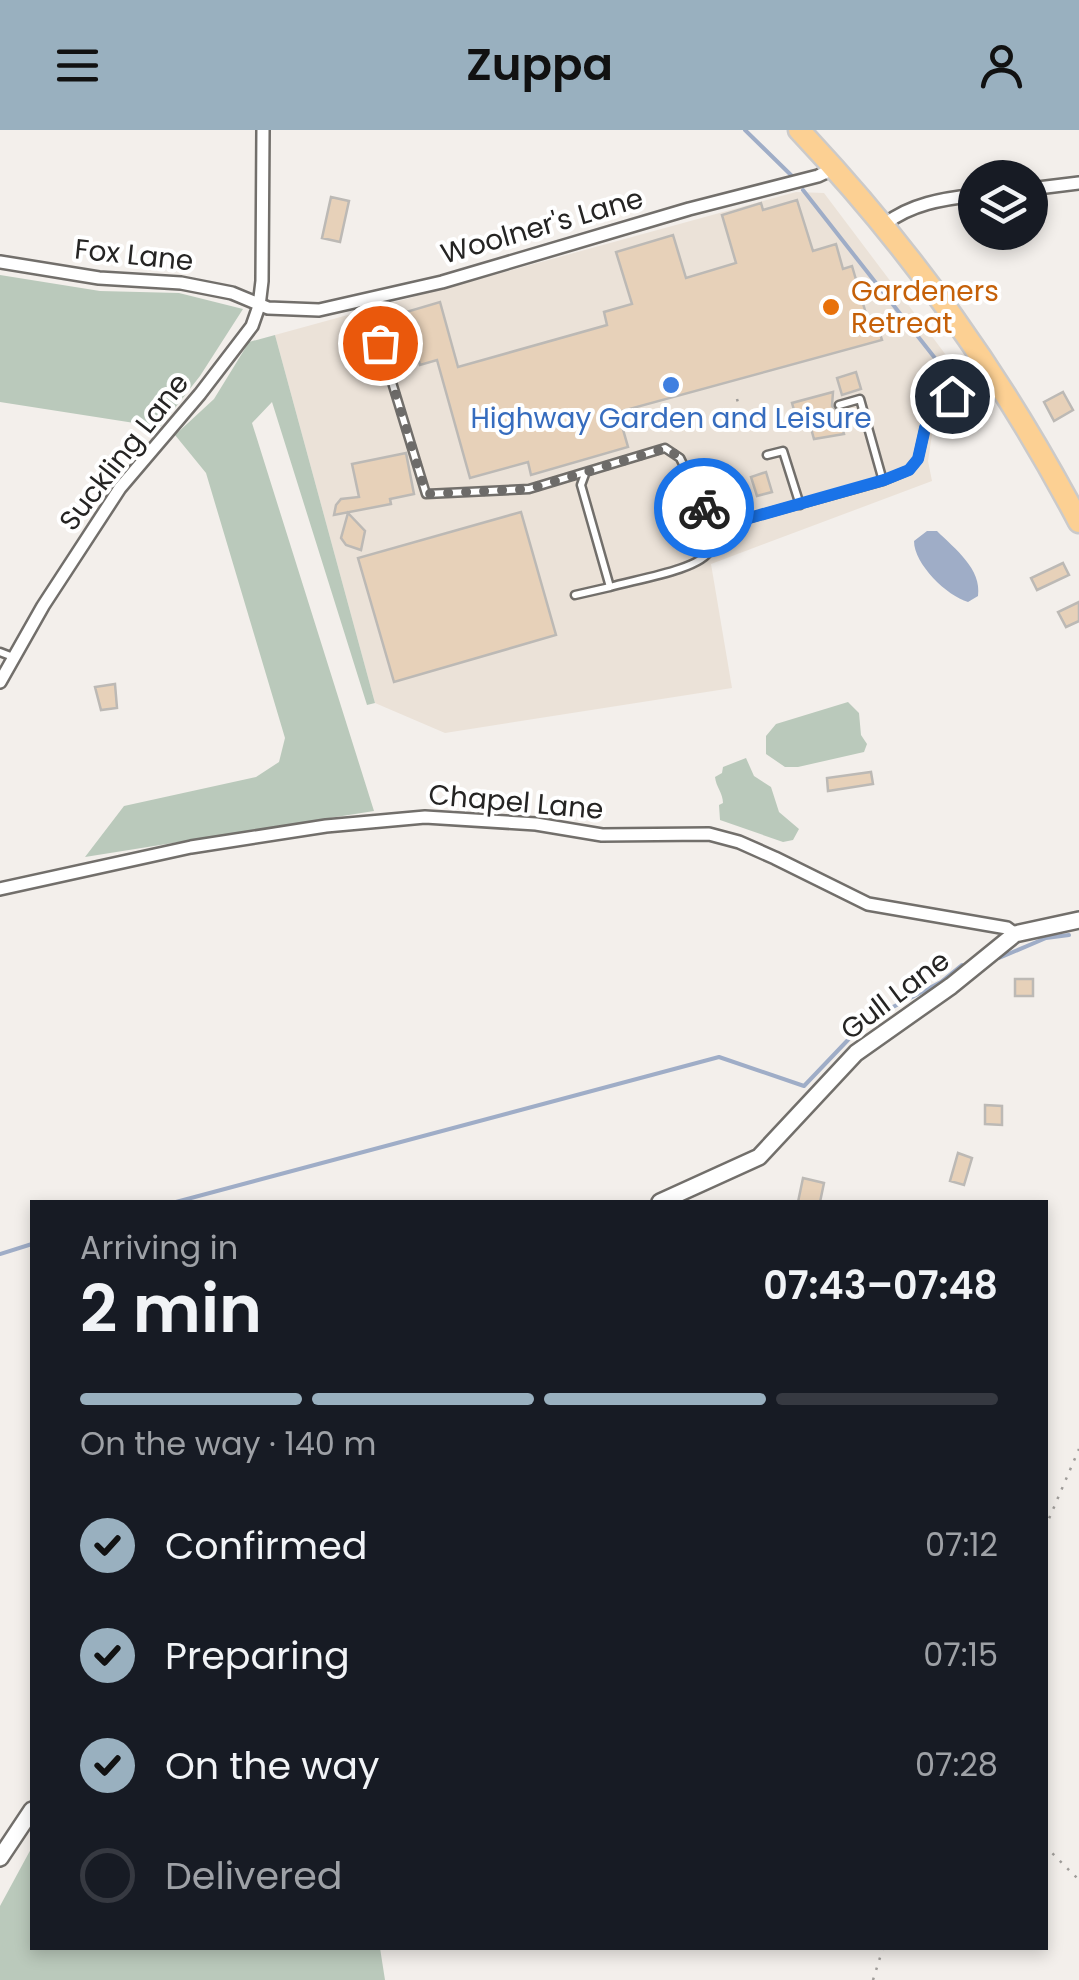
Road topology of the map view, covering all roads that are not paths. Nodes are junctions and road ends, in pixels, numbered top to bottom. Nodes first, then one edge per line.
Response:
1 (264, 130) edge
2 (799, 130) edge
3 (835, 168) junction
4 (1079, 182) edge
5 (1048, 186) edge
6 (958, 198) edge
7 (884, 224) junction
8 (0, 262) edge
9 (260, 306) junction
10 (373, 320) dead end
11 (994, 373) junction
12 (839, 405) dead end
13 (768, 456) dead end
14 (585, 474) junction
15 (884, 480) junction
16 (1072, 495) edge
17 (800, 505) junction
18 (708, 516) junction
19 (1079, 522) edge
20 (610, 586) junction
21 (575, 595) dead end
22 (0, 652) edge
23 (13, 657) junction
24 (0, 682) edge
25 (0, 889) edge
26 (1079, 920) edge
27 (1014, 934) junction
28 (664, 1200) edge
29 (30, 1813) edge
30 (0, 1858) edge

1 - 9 street
2 - 3 highway
3 - 7 highway
3 - 9 street, Woolner's Lane
4 - 5 street
6 - 7 street
7 - 11 highway
8 - 9 street, Fox Lane
9 - 23 street, Suckling Lane
10 - 14 lane
11 - 15 lane
11 - 16 highway
12 - 15 lane
13 - 17 lane
14 - 18 lane
14 - 20 lane
15 - 17 lane
16 - 19 highway
17 - 18 lane
18 - 20 lane
20 - 21 lane
22 - 23 lane
23 - 24 street, Suckling Lane
25 - 27 street, Chapel Lane
26 - 27 street, Gull Lane
27 - 28 street, Gull Lane
29 - 30 street

